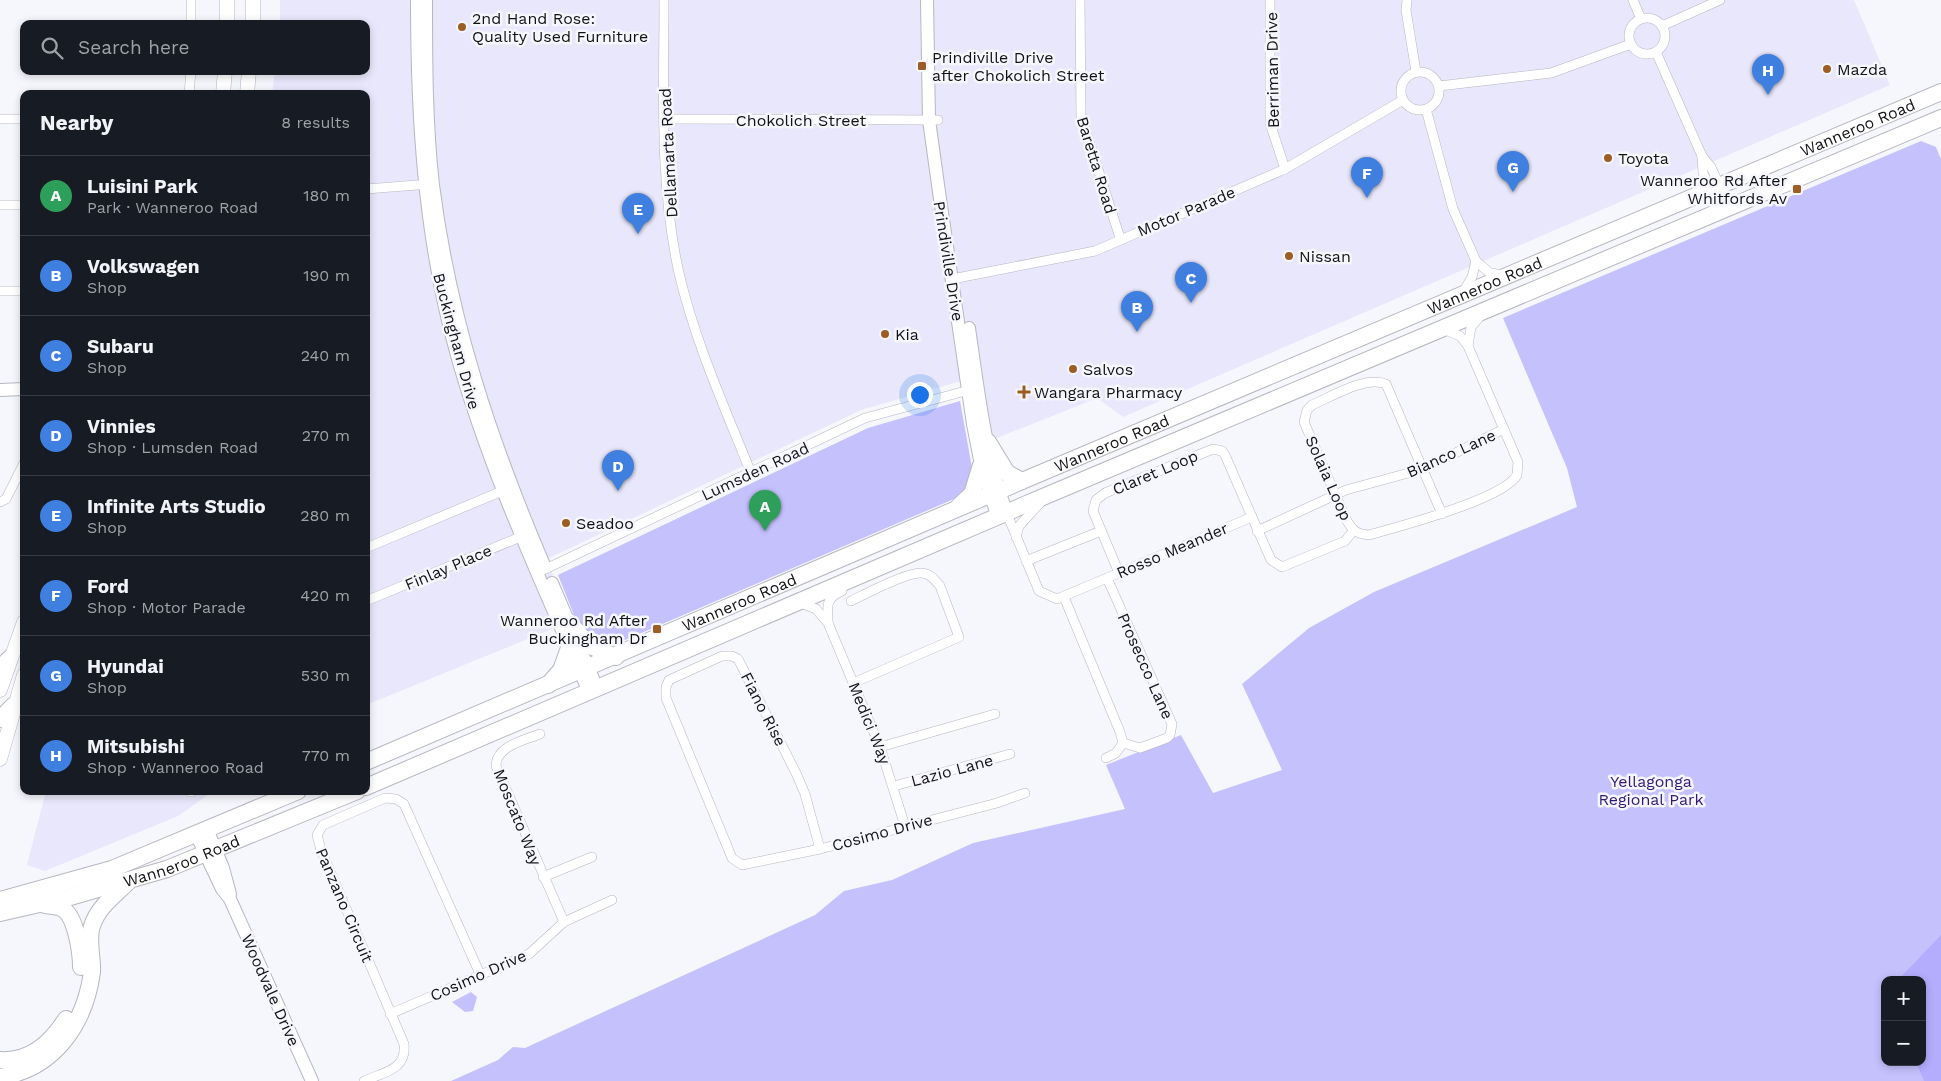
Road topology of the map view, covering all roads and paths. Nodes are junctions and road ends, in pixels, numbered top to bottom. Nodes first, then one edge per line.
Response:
1 (191, 0) edge
2 (227, 0) edge
3 (252, 0) edge
4 (417, 0) edge
5 (426, 0) edge
6 (664, 0) edge
7 (927, 0) edge
8 (936, 0) edge
9 (1080, 0) edge
10 (1270, 0) edge
11 (1407, 0) edge
12 (1633, 0) edge
13 (1720, 0) edge
14 (1641, 19) junction
15 (191, 20) edge
16 (227, 20) edge
17 (252, 20) edge
18 (1662, 26) junction
19 (1630, 44) junction
20 (1656, 52) junction
21 (1416, 72) junction
22 (191, 75) edge
23 (225, 75) edge
24 (249, 75) edge
25 (1439, 86) junction
26 (189, 90) edge
27 (223, 90) edge
28 (247, 90) edge
29 (1941, 92) edge
30 (1403, 100) junction
31 (1426, 109) junction
32 (1941, 118) edge
33 (0, 119) edge
34 (20, 119) edge
35 (664, 119) junction
36 (934, 120) junction
37 (1285, 169) junction
38 (428, 184) junction
39 (1716, 188) junction
40 (370, 189) edge
41 (0, 205) edge
42 (20, 205) edge
43 (1724, 209) junction
44 (1120, 238) junction
45 (1476, 260) junction
46 (1507, 275) junction
47 (957, 279) junction
48 (0, 291) edge
49 (20, 291) edge
50 (1461, 294) junction
51 (1484, 312) junction
52 (1442, 329) junction
53 (1468, 346) junction
54 (20, 389) edge
55 (974, 389) junction
56 (0, 390) edge
57 (1504, 429) junction
58 (988, 442) junction
59 (981, 465) junction
60 (1423, 469) junction
61 (20, 471) edge
62 (751, 473) junction
63 (1022, 481) junction
64 (507, 489) junction
65 (994, 493) junction
66 (1050, 494) junction
67 (1336, 497) junction
68 (0, 502) edge
69 (951, 512) junction
70 (1442, 514) junction
71 (1003, 516) junction
72 (1252, 517) junction
73 (1101, 531) junction
74 (1258, 531) junction
75 (1353, 531) junction
76 (526, 534) junction
77 (1016, 537) junction
78 (370, 546) edge
79 (1026, 561) junction
80 (542, 571) junction
81 (1119, 573) junction
82 (1107, 578) junction
83 (851, 581) junction
84 (1064, 597) junction
85 (370, 599) edge
86 (851, 601) dead end
87 (800, 602) junction
88 (569, 622) junction
89 (828, 623) junction
90 (20, 631) edge
91 (569, 648) junction
92 (616, 657) junction
93 (5, 664) edge
94 (584, 670) junction
95 (853, 683) junction
96 (20, 684) edge
97 (547, 686) junction
98 (0, 690) edge
99 (593, 690) junction
100 (995, 714) dead end
101 (5, 716) edge
102 (540, 734) dead end
103 (1122, 743) junction
104 (880, 747) junction
105 (1010, 754) dead end
106 (1106, 758) dead end
107 (0, 759) edge
108 (370, 760) edge
109 (370, 786) edge
110 (894, 786) junction
111 (1025, 793) dead end
112 (289, 795) edge
113 (347, 795) edge
114 (905, 826) junction
115 (201, 832) junction
116 (820, 849) junction
117 (211, 852) junction
118 (592, 857) dead end
119 (737, 864) joint
120 (543, 877) junction
121 (130, 881) junction
122 (0, 900) edge
123 (612, 900) dead end
124 (40, 905) junction
125 (0, 913) edge
126 (564, 922) junction
127 (480, 974) junction
128 (390, 1014) junction
129 (0, 1060) edge
130 (0, 1077) edge
131 (312, 1081) edge
132 (364, 1081) edge

1 - 15 street
2 - 16 main road
3 - 17 main road
4 - 38 street, Buckingham Drive
5 - 38 street, Buckingham Drive
6 - 35 street, Dellamarta Road
7 - 36 street, Prindiville Drive
8 - 36 street, Prindiville Drive
9 - 44 street, Baretta Road
10 - 37 street, Berriman Drive
11 - 21 street
12 - 14 street
13 - 18 street
14 - 18 street
14 - 19 street
18 - 20 street
19 - 20 street
19 - 25 street
20 - 39 street
21 - 25 street
21 - 30 street
22 - 26 street
23 - 27 main road
24 - 28 main road
25 - 31 street
29 - 39 highway, Wanneroo Road
30 - 31 street
30 - 37 street, Motor Parade
31 - 45 street
32 - 43 highway, Wanneroo Road
33 - 34 street
35 - 36 street, Chokolich Street
35 - 62 street, Dellamarta Road
36 - 47 street, Prindiville Drive
37 - 44 street, Motor Parade
38 - 40 street
38 - 64 street, Buckingham Drive
39 - 43 street
39 - 46 highway, Wanneroo Road
41 - 42 street
43 - 51 highway, Wanneroo Road
44 - 47 street, Motor Parade
45 - 46 street
45 - 50 street
46 - 50 highway, Wanneroo Road
47 - 55 street, Prindiville Drive
48 - 49 street
50 - 63 highway, Wanneroo Road
51 - 52 highway, Wanneroo Road
51 - 53 street
52 - 53 street, Solaia Loop
52 - 66 highway, Wanneroo Road
53 - 57 street, Solaia Loop
54 - 56 street
55 - 58 street, Prindiville Drive
55 - 59 street, Prindiville Drive
55 - 62 street, Lumsden Road
57 - 60 street, Bianco Lane
57 - 70 street, Solaia Loop
58 - 63 highway
58 - 65 street, Prindiville Drive
59 - 65 street, Prindiville Drive
59 - 69 highway
60 - 67 street, Bianco Lane
60 - 67 street, Solaia Loop
60 - 70 street, Solaia Loop
61 - 68 street
62 - 80 street, Lumsden Road
63 - 65 highway, Wanneroo Road
64 - 76 street, Buckingham Drive
64 - 78 street
65 - 69 highway, Wanneroo Road
65 - 71 street, Prindiville Drive
66 - 71 highway, Wanneroo Road
66 - 77 street
67 - 74 street, Bianco Lane
67 - 75 street, Solaia Loop
69 - 92 highway, Wanneroo Road
70 - 75 street, Solaia Loop
71 - 77 street
71 - 83 highway, Wanneroo Road
72 - 73 street, Claret Loop
72 - 74 street
72 - 81 street, Rosso Meander
73 - 79 street
73 - 81 street, Claret Loop
74 - 75 street
76 - 80 street, Buckingham Drive
76 - 85 street, Finlay Place
77 - 79 street
79 - 84 street
80 - 88 street, Buckingham Drive
80 - 91 street, Buckingham Drive
81 - 82 street, Rosso Meander
82 - 84 street, Rosso Meander
82 - 103 street, Prosecco Lane
83 - 87 highway, Wanneroo Road
83 - 89 street, Medici Way
84 - 103 street
86 - 95 street
87 - 89 street, Medici Way
87 - 99 highway, Wanneroo Road
88 - 92 highway
88 - 94 street, Buckingham Drive
89 - 95 street, Medici Way
90 - 93 main road
91 - 94 street, Buckingham Drive
91 - 97 highway
92 - 94 highway, Wanneroo Road
93 - 98 main road
94 - 97 highway, Wanneroo Road
94 - 99 street, Buckingham Drive
95 - 104 street, Medici Way
96 - 101 main road
97 - 108 highway, Wanneroo Road
99 - 109 highway, Wanneroo Road
100 - 104 street
101 - 107 main road
102 - 120 street, Moscato Way
103 - 106 street
104 - 110 street, Medici Way
105 - 110 street, Lazio Lane
110 - 114 street, Medici Way
111 - 114 street, Cosimo Drive
112 - 115 highway, Wanneroo Road
113 - 117 highway, Wanneroo Road
114 - 116 street, Cosimo Drive
115 - 117 street, Woodvale Drive
115 - 122 highway, Wanneroo Road
116 - 119 street, Cosimo Drive
116 - 119 street, Fiano Rise
117 - 121 highway, Wanneroo Road
117 - 131 street, Woodvale Drive
118 - 120 street
120 - 126 street, Moscato Way
121 - 124 highway, Wanneroo Road
121 - 130 highway
123 - 126 street, Cosimo Drive
124 - 125 highway, Wanneroo Road
124 - 129 highway
126 - 127 street, Cosimo Drive
127 - 128 street, Cosimo Drive
127 - 128 street, Panzano Circuit
128 - 132 street, Panzano Circuit

